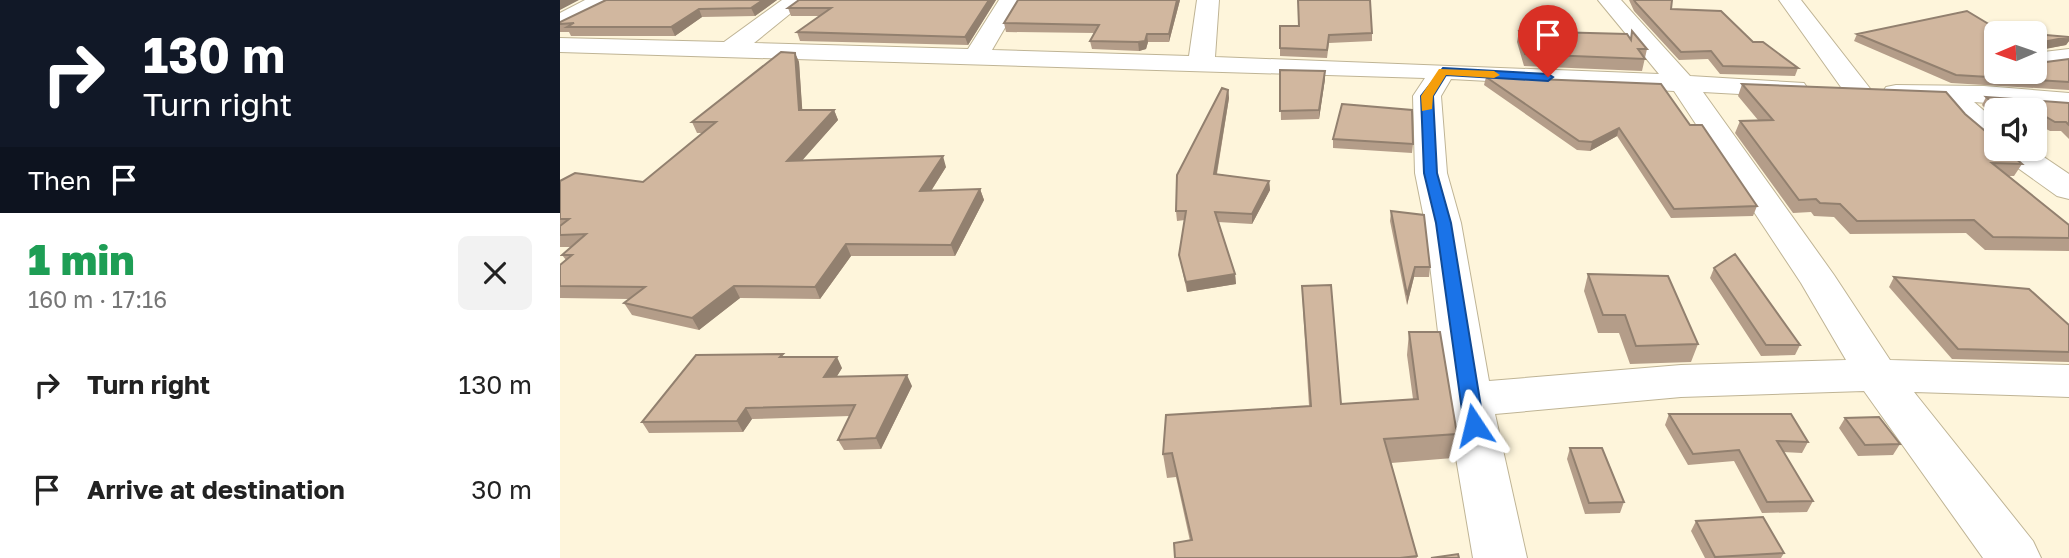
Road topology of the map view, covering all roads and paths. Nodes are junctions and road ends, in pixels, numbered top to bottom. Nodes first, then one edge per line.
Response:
1 (602, 0) edge
2 (796, 0) edge
3 (1010, 0) edge
4 (1208, 0) edge
5 (1609, 0) edge
6 (1790, 0) edge
7 (560, 22) edge
8 (560, 45) edge
9 (728, 51) junction
10 (2069, 57) edge
11 (975, 58) junction
12 (2048, 59) edge
13 (1201, 65) junction
14 (1443, 71) junction
15 (1683, 84) junction
16 (2016, 84) edge
17 (1858, 91) junction
18 (1950, 94) junction
19 (2069, 102) edge
20 (1984, 127) edge
21 (2029, 161) edge
22 (2069, 189) edge
23 (1877, 376) junction
24 (2069, 381) edge
25 (1469, 399) junction
26 (1500, 558) edge
27 (2014, 558) edge

1 - 7 street
2 - 9 street
3 - 11 street
4 - 13 street
5 - 15 street
6 - 17 street
8 - 9 street
9 - 11 street
10 - 12 street
11 - 13 street
13 - 14 street
14 - 15 street
14 - 25 street
15 - 17 street
15 - 23 street
16 - 18 street
16 - 19 street
17 - 18 street
18 - 20 street
21 - 22 street
23 - 24 street
23 - 25 street
23 - 27 street
25 - 26 street

